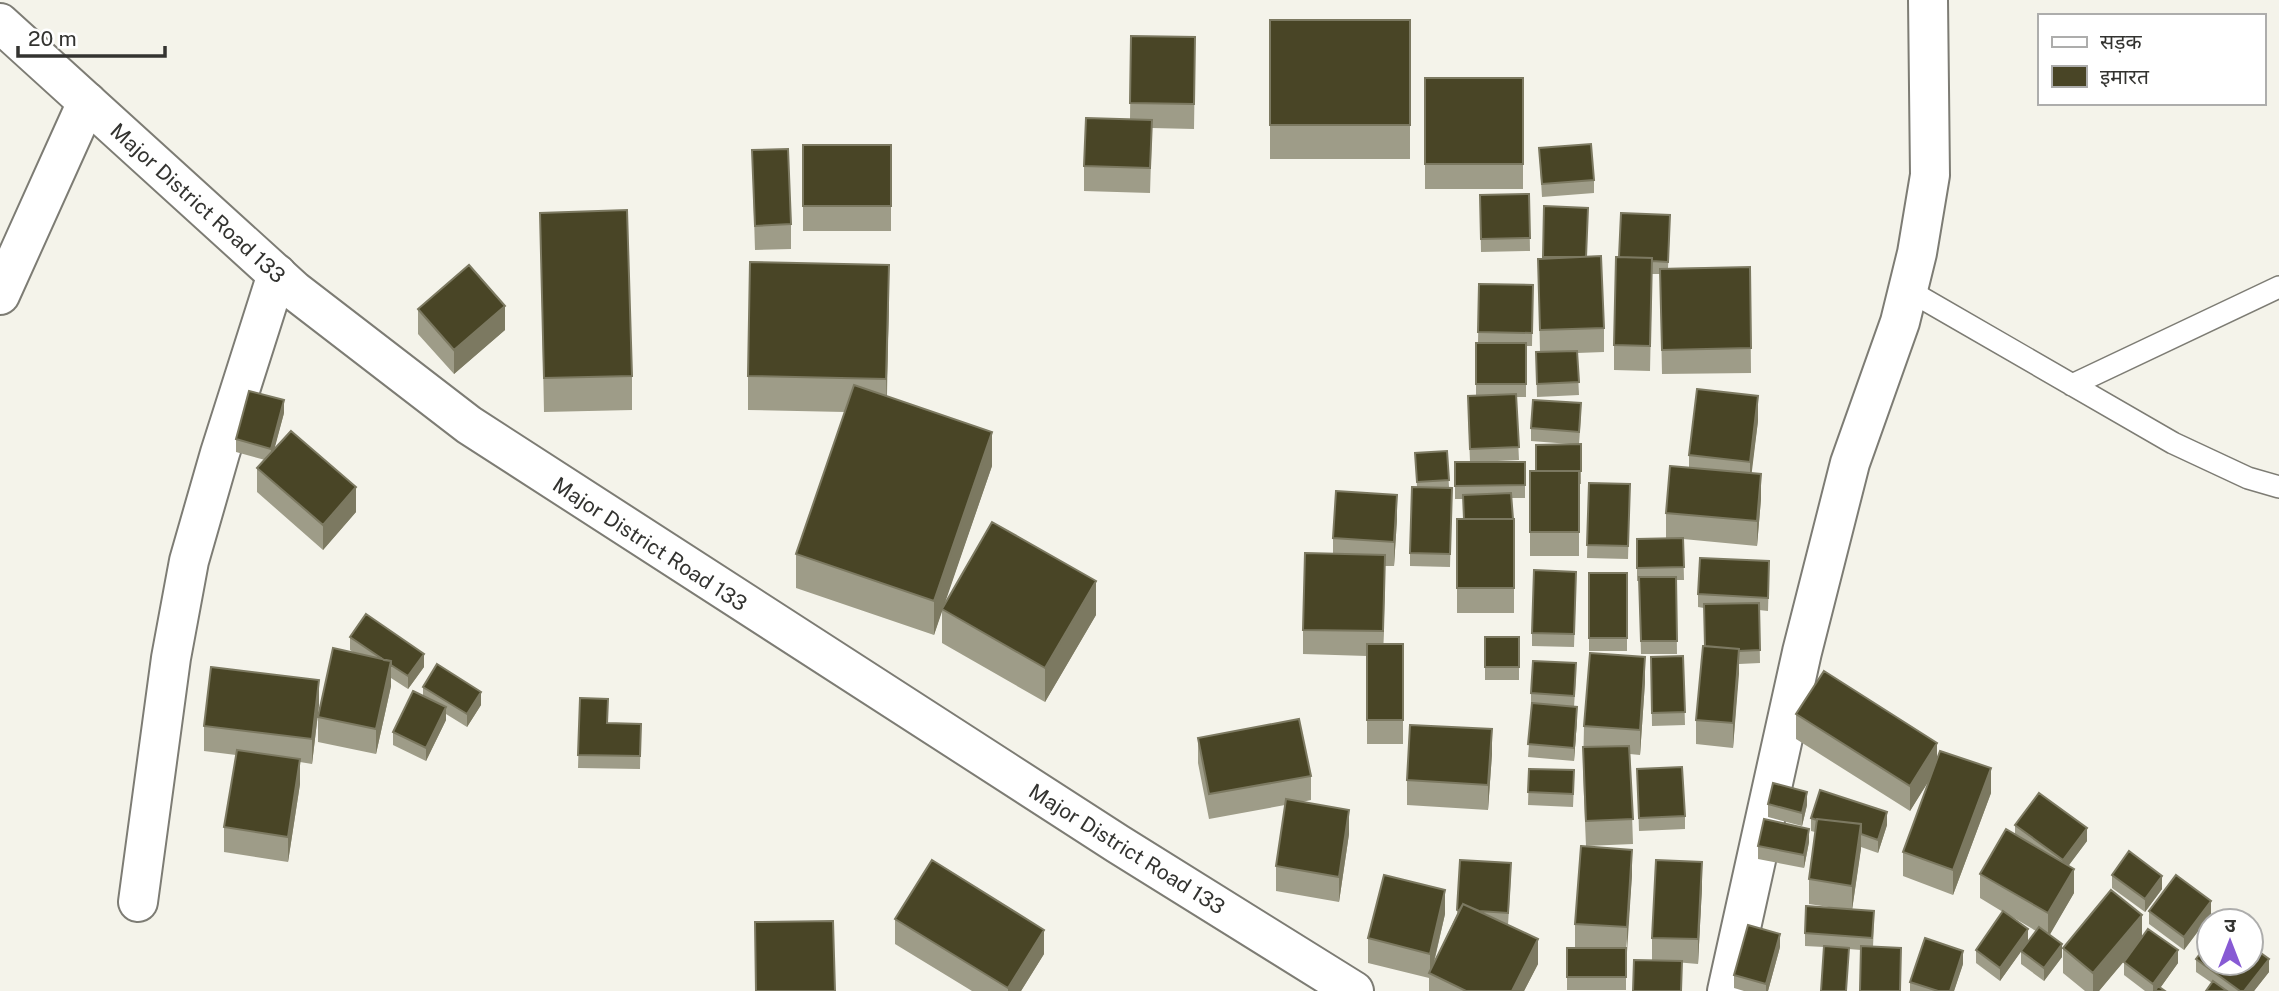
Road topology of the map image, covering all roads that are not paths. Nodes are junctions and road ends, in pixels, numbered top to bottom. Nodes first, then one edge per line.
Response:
1 (1928, 0) edge
2 (0, 23) edge
3 (87, 102) junction
4 (277, 274) junction
5 (2279, 288) edge
6 (1908, 290) junction
7 (0, 295) edge
8 (2071, 385) junction
9 (2279, 487) edge
10 (138, 902) dead end
11 (1352, 990) edge
12 (1727, 991) edge

1 - 6 street
2 - 3 street, Major District Road 133
3 - 4 street, Major District Road 133
3 - 7 street
4 - 10 street
4 - 11 street, Major District Road 133
5 - 8 lane
6 - 8 lane
6 - 12 street
8 - 9 lane

